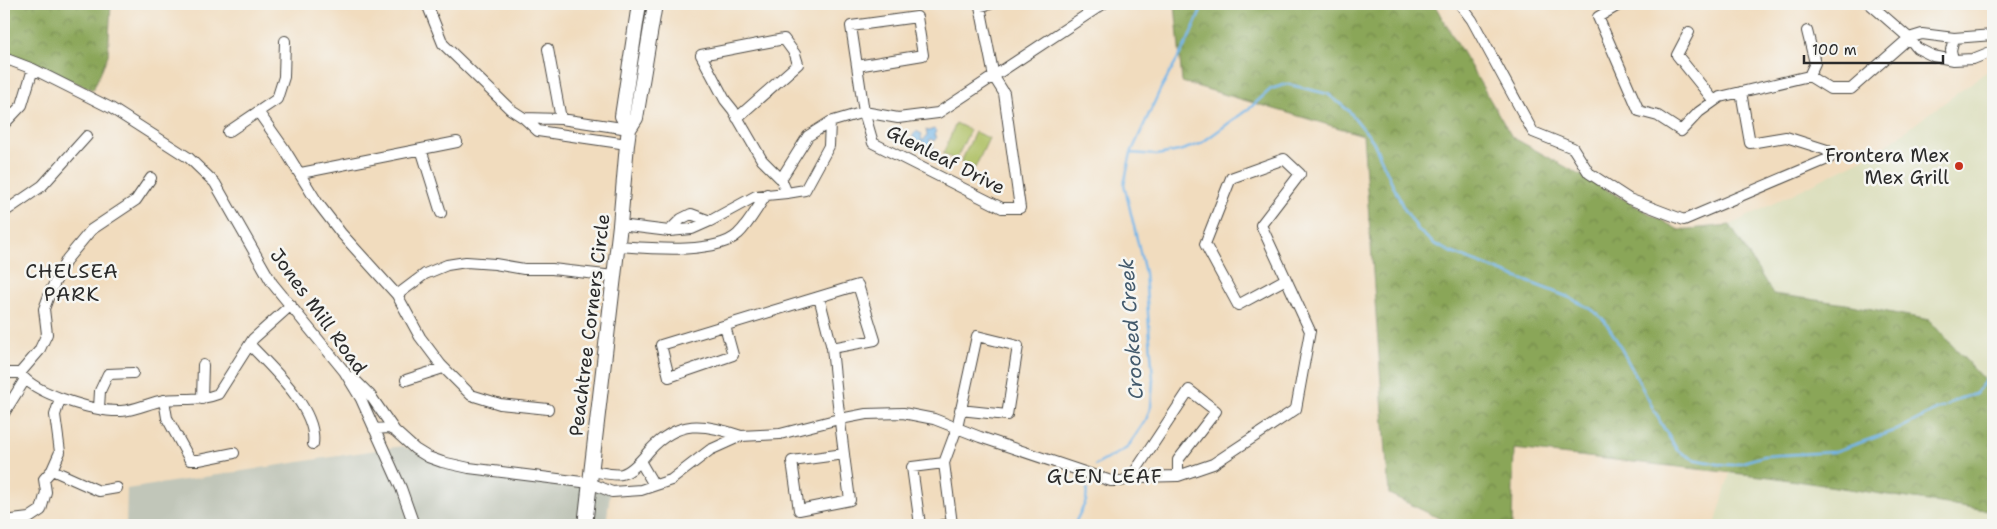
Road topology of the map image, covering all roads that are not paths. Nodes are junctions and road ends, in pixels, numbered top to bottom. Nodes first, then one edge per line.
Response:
1 (427, 4) edge
2 (639, 4) edge
3 (655, 4) edge
4 (990, 4) edge
5 (1103, 4) edge
6 (1460, 4) edge
7 (1618, 4) edge
8 (1870, 4) edge
9 (1807, 31) dead end
10 (1689, 32) dead end
11 (1993, 35) edge
12 (1909, 38) junction
13 (1954, 38) junction
14 (285, 41) dead end
15 (548, 49) dead end
16 (1993, 51) edge
17 (4, 58) edge
18 (1952, 60) junction
19 (857, 66) junction
20 (32, 69) junction
21 (1809, 76) junction
22 (994, 77) junction
23 (1741, 92) junction
24 (1714, 101) junction
25 (864, 112) junction
26 (259, 113) junction
27 (524, 118) junction
28 (737, 118) junction
29 (561, 119) junction
30 (830, 122) junction
31 (4, 124) edge
32 (630, 129) junction
33 (228, 132) dead end
34 (87, 136) dead end
35 (458, 142) dead end
36 (627, 144) junction
37 (423, 149) junction
38 (301, 173) junction
39 (150, 178) dead end
40 (781, 179) junction
41 (787, 193) junction
42 (767, 194) junction
43 (4, 212) edge
44 (441, 213) dead end
45 (620, 225) junction
46 (618, 246) junction
47 (614, 276) junction
48 (1286, 279) junction
49 (397, 295) junction
50 (819, 297) junction
51 (291, 305) junction
52 (725, 326) junction
53 (250, 345) junction
54 (832, 348) junction
55 (202, 364) dead end
56 (443, 368) junction
57 (344, 371) junction
58 (4, 373) edge
59 (133, 373) dead end
60 (22, 377) junction
61 (406, 380) dead end
62 (60, 399) junction
63 (202, 399) junction
64 (164, 400) junction
65 (99, 408) junction
66 (548, 409) dead end
67 (960, 410) junction
68 (4, 413) edge
69 (839, 419) junction
70 (957, 428) junction
71 (374, 429) junction
72 (395, 431) junction
73 (741, 436) junction
74 (313, 444) dead end
75 (234, 453) dead end
76 (844, 454) junction
77 (640, 461) junction
78 (944, 463) junction
79 (52, 470) junction
80 (1178, 476) junction
81 (591, 477) junction
82 (1130, 479) junction
83 (654, 485) junction
84 (117, 488) dead end
85 (4, 522) edge
86 (414, 525) edge
87 (585, 525) edge
88 (920, 525) edge
89 (942, 525) edge

1 - 27 street
2 - 32 street, Peachtree Corners Circle
3 - 32 street, Peachtree Corners Circle
4 - 22 street, Glenleaf Drive
5 - 22 street, Glenleaf Drive
6 - 23 street
7 - 24 street
8 - 12 street
9 - 21 street
10 - 24 street
11 - 13 street
12 - 13 street
12 - 18 street
12 - 21 street
13 - 18 street
14 - 26 street
15 - 29 street
16 - 18 street
17 - 20 street, Jones Mill Road
19 - 19 street, Glenleaf Drive
19 - 25 street, Glenleaf Drive
20 - 31 street
20 - 51 street, Jones Mill Road
21 - 23 street
22 - 25 street, Glenleaf Drive
22 - 25 street, Glenleaf Drive
23 - 24 street
25 - 30 street, Glenleaf Drive
26 - 33 street
26 - 38 street
27 - 29 street
27 - 36 street
28 - 28 street
28 - 40 street
29 - 32 street
30 - 40 street, Glenleaf Drive
30 - 41 street
32 - 36 street, Peachtree Corners Circle
34 - 43 street
35 - 37 street
36 - 45 street, Peachtree Corners Circle
37 - 38 street
37 - 44 street
38 - 49 street
39 - 60 street
40 - 41 street
41 - 42 street
42 - 45 street
42 - 46 street
45 - 46 street, Peachtree Corners Circle
46 - 47 street, Peachtree Corners Circle
47 - 49 street
47 - 81 street, Peachtree Corners Circle
48 - 48 street
48 - 80 street
49 - 56 street
50 - 52 street
50 - 54 street
50 - 54 street
51 - 53 street
51 - 57 street, Jones Mill Road
52 - 52 street
53 - 63 street
53 - 74 street
54 - 69 street
55 - 63 street
56 - 61 street
56 - 66 street
57 - 71 street, Jones Mill Road
57 - 72 street
58 - 60 street
59 - 65 street
60 - 62 street
60 - 68 street
62 - 65 street
62 - 79 street
63 - 64 street
64 - 65 street
64 - 75 street
67 - 67 street
67 - 70 street
69 - 70 street
69 - 73 street
69 - 76 street
70 - 78 street
70 - 82 street
71 - 72 street
71 - 86 street, Jones Mill Road
72 - 81 street
73 - 77 street
73 - 83 street
76 - 76 street
77 - 81 street
77 - 83 street
78 - 88 street
78 - 89 street
79 - 84 street
79 - 85 street
80 - 82 street
80 - 82 street
81 - 83 street
81 - 87 street, Peachtree Corners Circle

